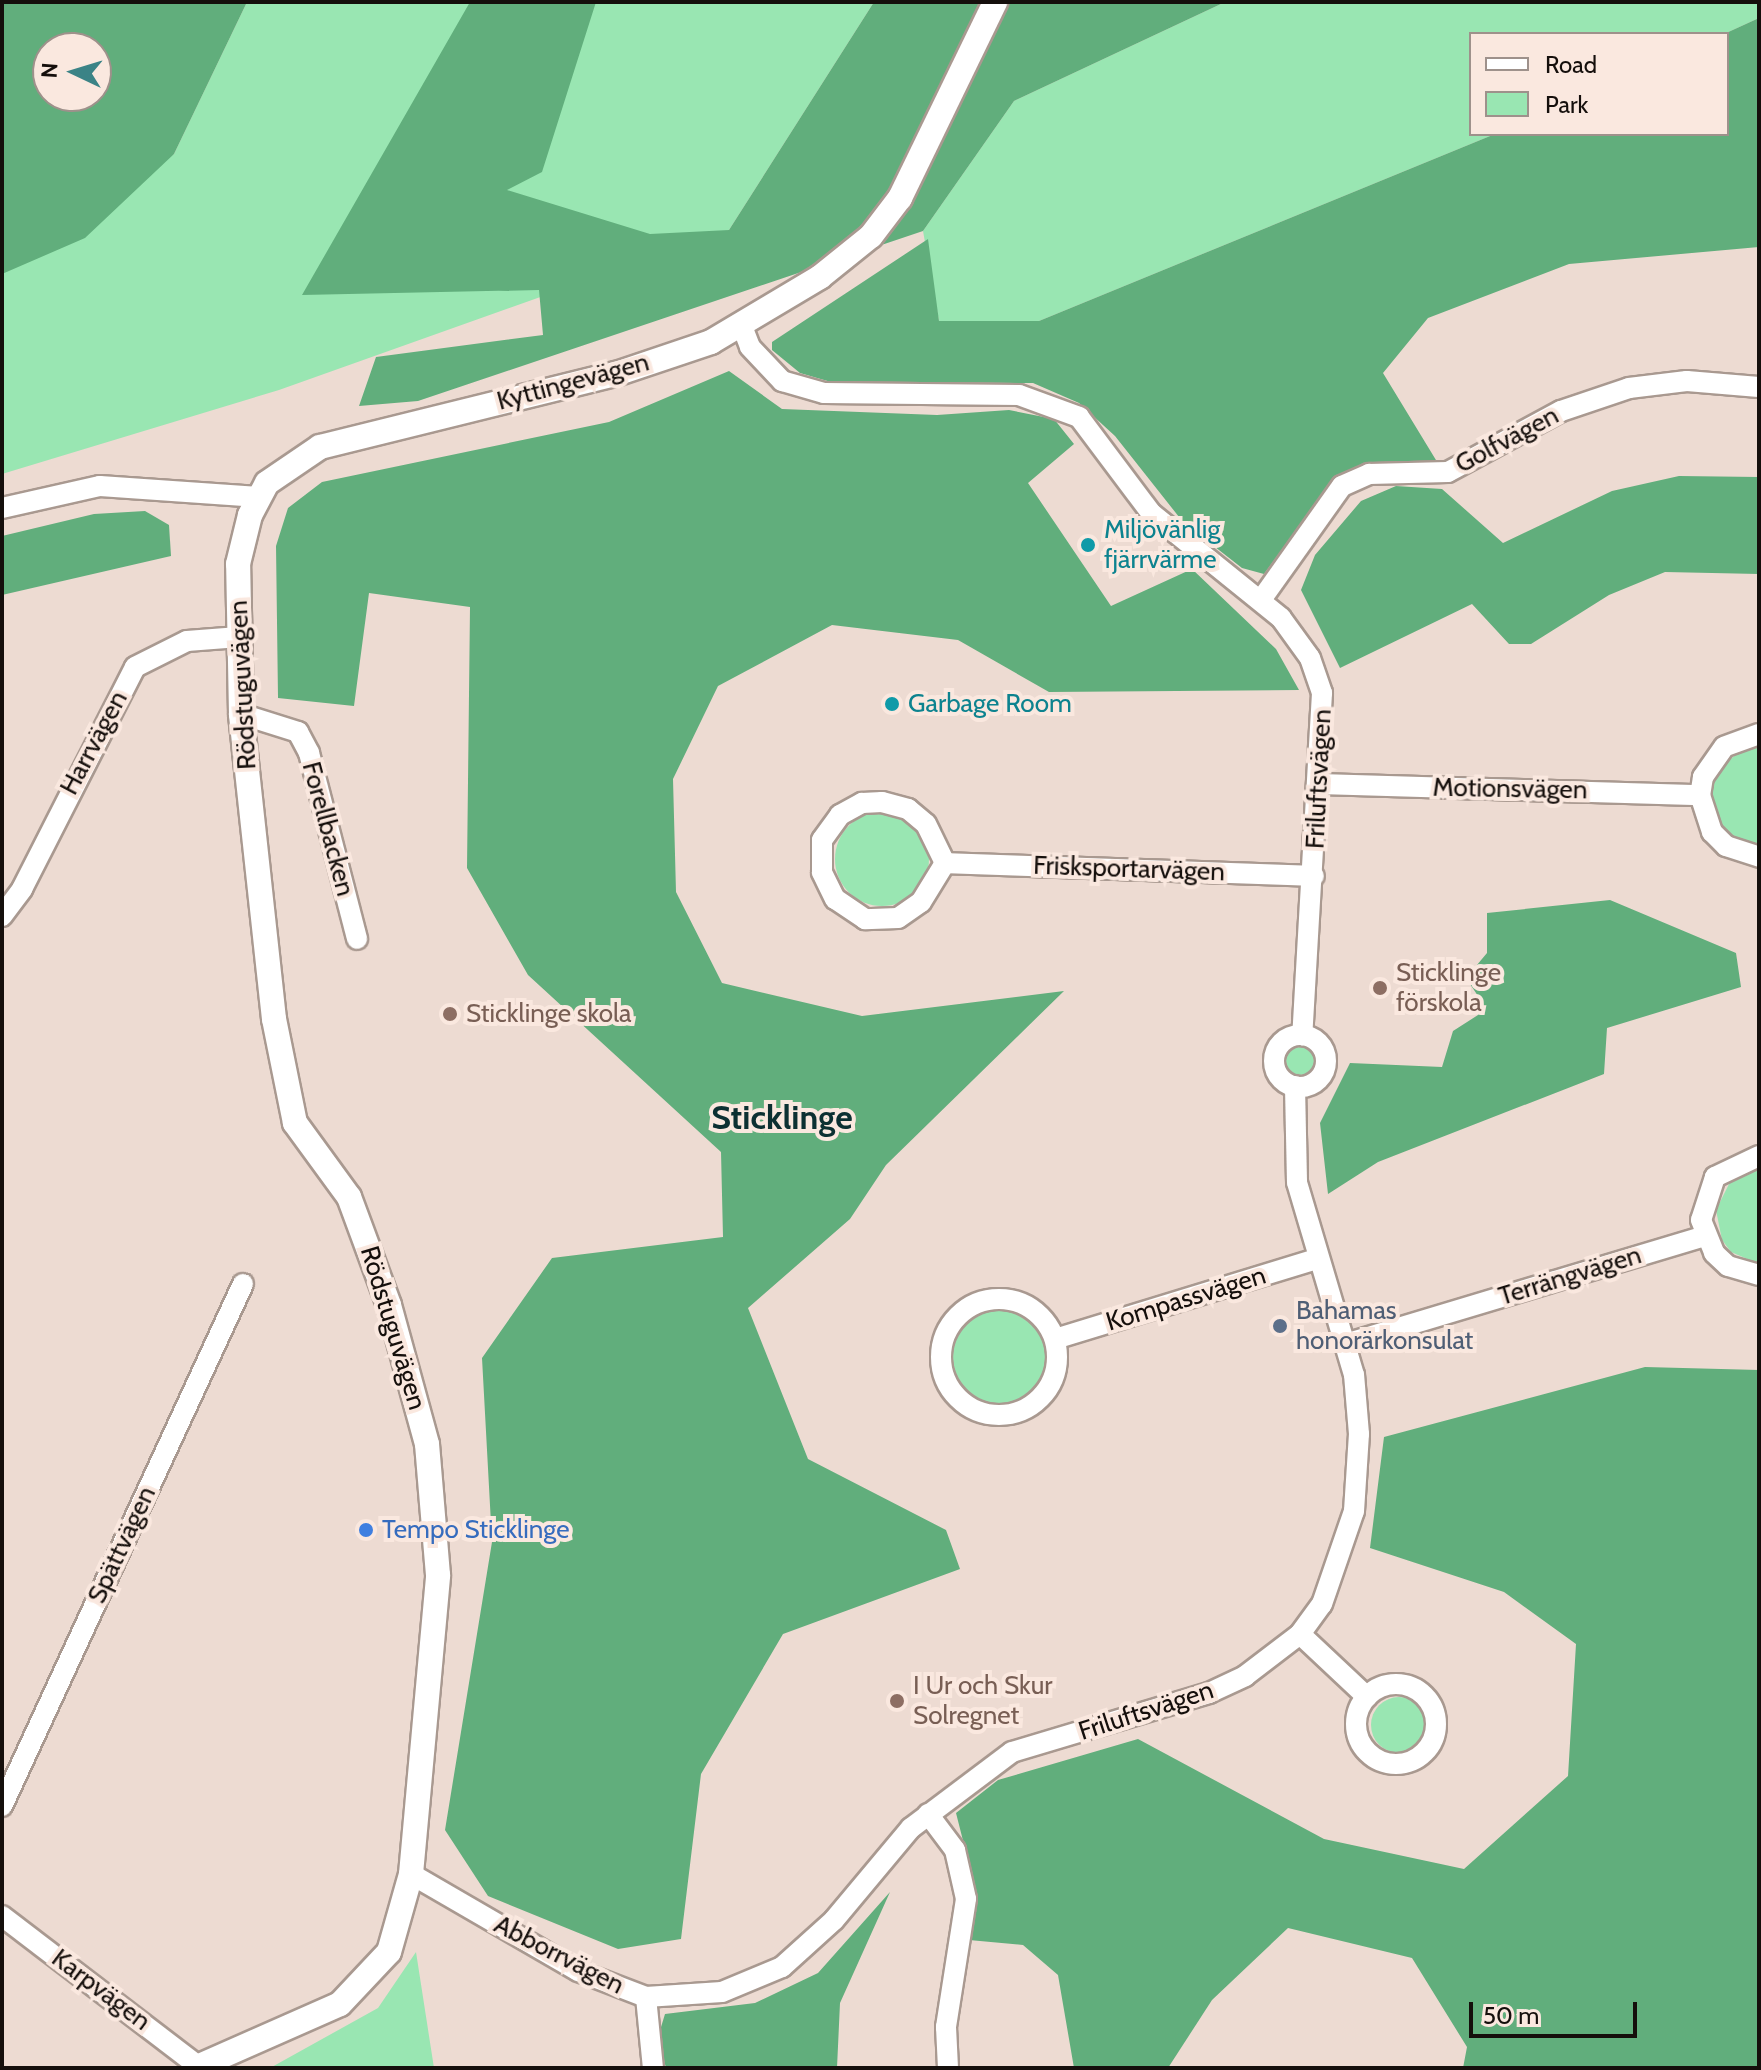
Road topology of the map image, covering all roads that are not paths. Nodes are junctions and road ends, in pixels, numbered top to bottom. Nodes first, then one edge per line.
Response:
1 (995, 2) edge
2 (742, 326) junction
3 (1759, 387) edge
4 (259, 497) junction
5 (2, 508) edge
6 (1263, 597) junction
7 (239, 637) junction
8 (241, 714) junction
9 (1759, 734) edge
10 (1321, 784) junction
11 (1700, 795) junction
12 (1759, 857) edge
13 (945, 863) junction
14 (1314, 876) junction
15 (2, 916) edge
16 (357, 939) dead end
17 (1302, 1035) junction
18 (1295, 1086) junction
19 (1759, 1156) edge
20 (1704, 1236) junction
21 (1316, 1259) junction
22 (1759, 1275) edge
23 (243, 1284) dead end
24 (1055, 1339) junction
25 (1345, 1344) junction
26 (1300, 1634) junction
27 (1367, 1697) junction
28 (2, 1806) edge
29 (928, 1814) junction
30 (411, 1874) junction
31 (2, 1916) edge
32 (646, 1997) junction
33 (197, 2067) edge
34 (653, 2068) edge
35 (948, 2068) edge

1 - 2 street, Kyttingevägen
2 - 4 street, Kyttingevägen
2 - 6 street, Friluftsvägen
3 - 6 street, Golfvägen
4 - 5 street
4 - 7 street, Rödstuguvägen
6 - 10 street, Friluftsvägen
7 - 8 street, Rödstuguvägen
7 - 15 street, Harrvägen
8 - 16 street, Forellbacken
8 - 30 street, Rödstuguvägen
9 - 11 street
10 - 11 street, Motionsvägen
10 - 14 street, Friluftsvägen
11 - 12 street
13 - 13 street
13 - 14 street, Frisksportarvägen
14 - 17 street, Friluftsvägen
17 - 18 street
17 - 18 street
18 - 21 street, Friluftsvägen
19 - 20 street
20 - 22 street
20 - 25 street, Terrängvägen
21 - 24 street, Kompassvägen
21 - 25 street, Friluftsvägen
23 - 28 street, Spättvägen
24 - 24 street
25 - 26 street, Friluftsvägen
26 - 27 street
26 - 29 street, Friluftsvägen
27 - 27 street
29 - 32 street, Friluftsvägen
29 - 35 street
30 - 32 street, Abborrvägen
30 - 33 street, Rödstuguvägen
31 - 33 street, Karpvägen
32 - 34 street, Abborrvägen

